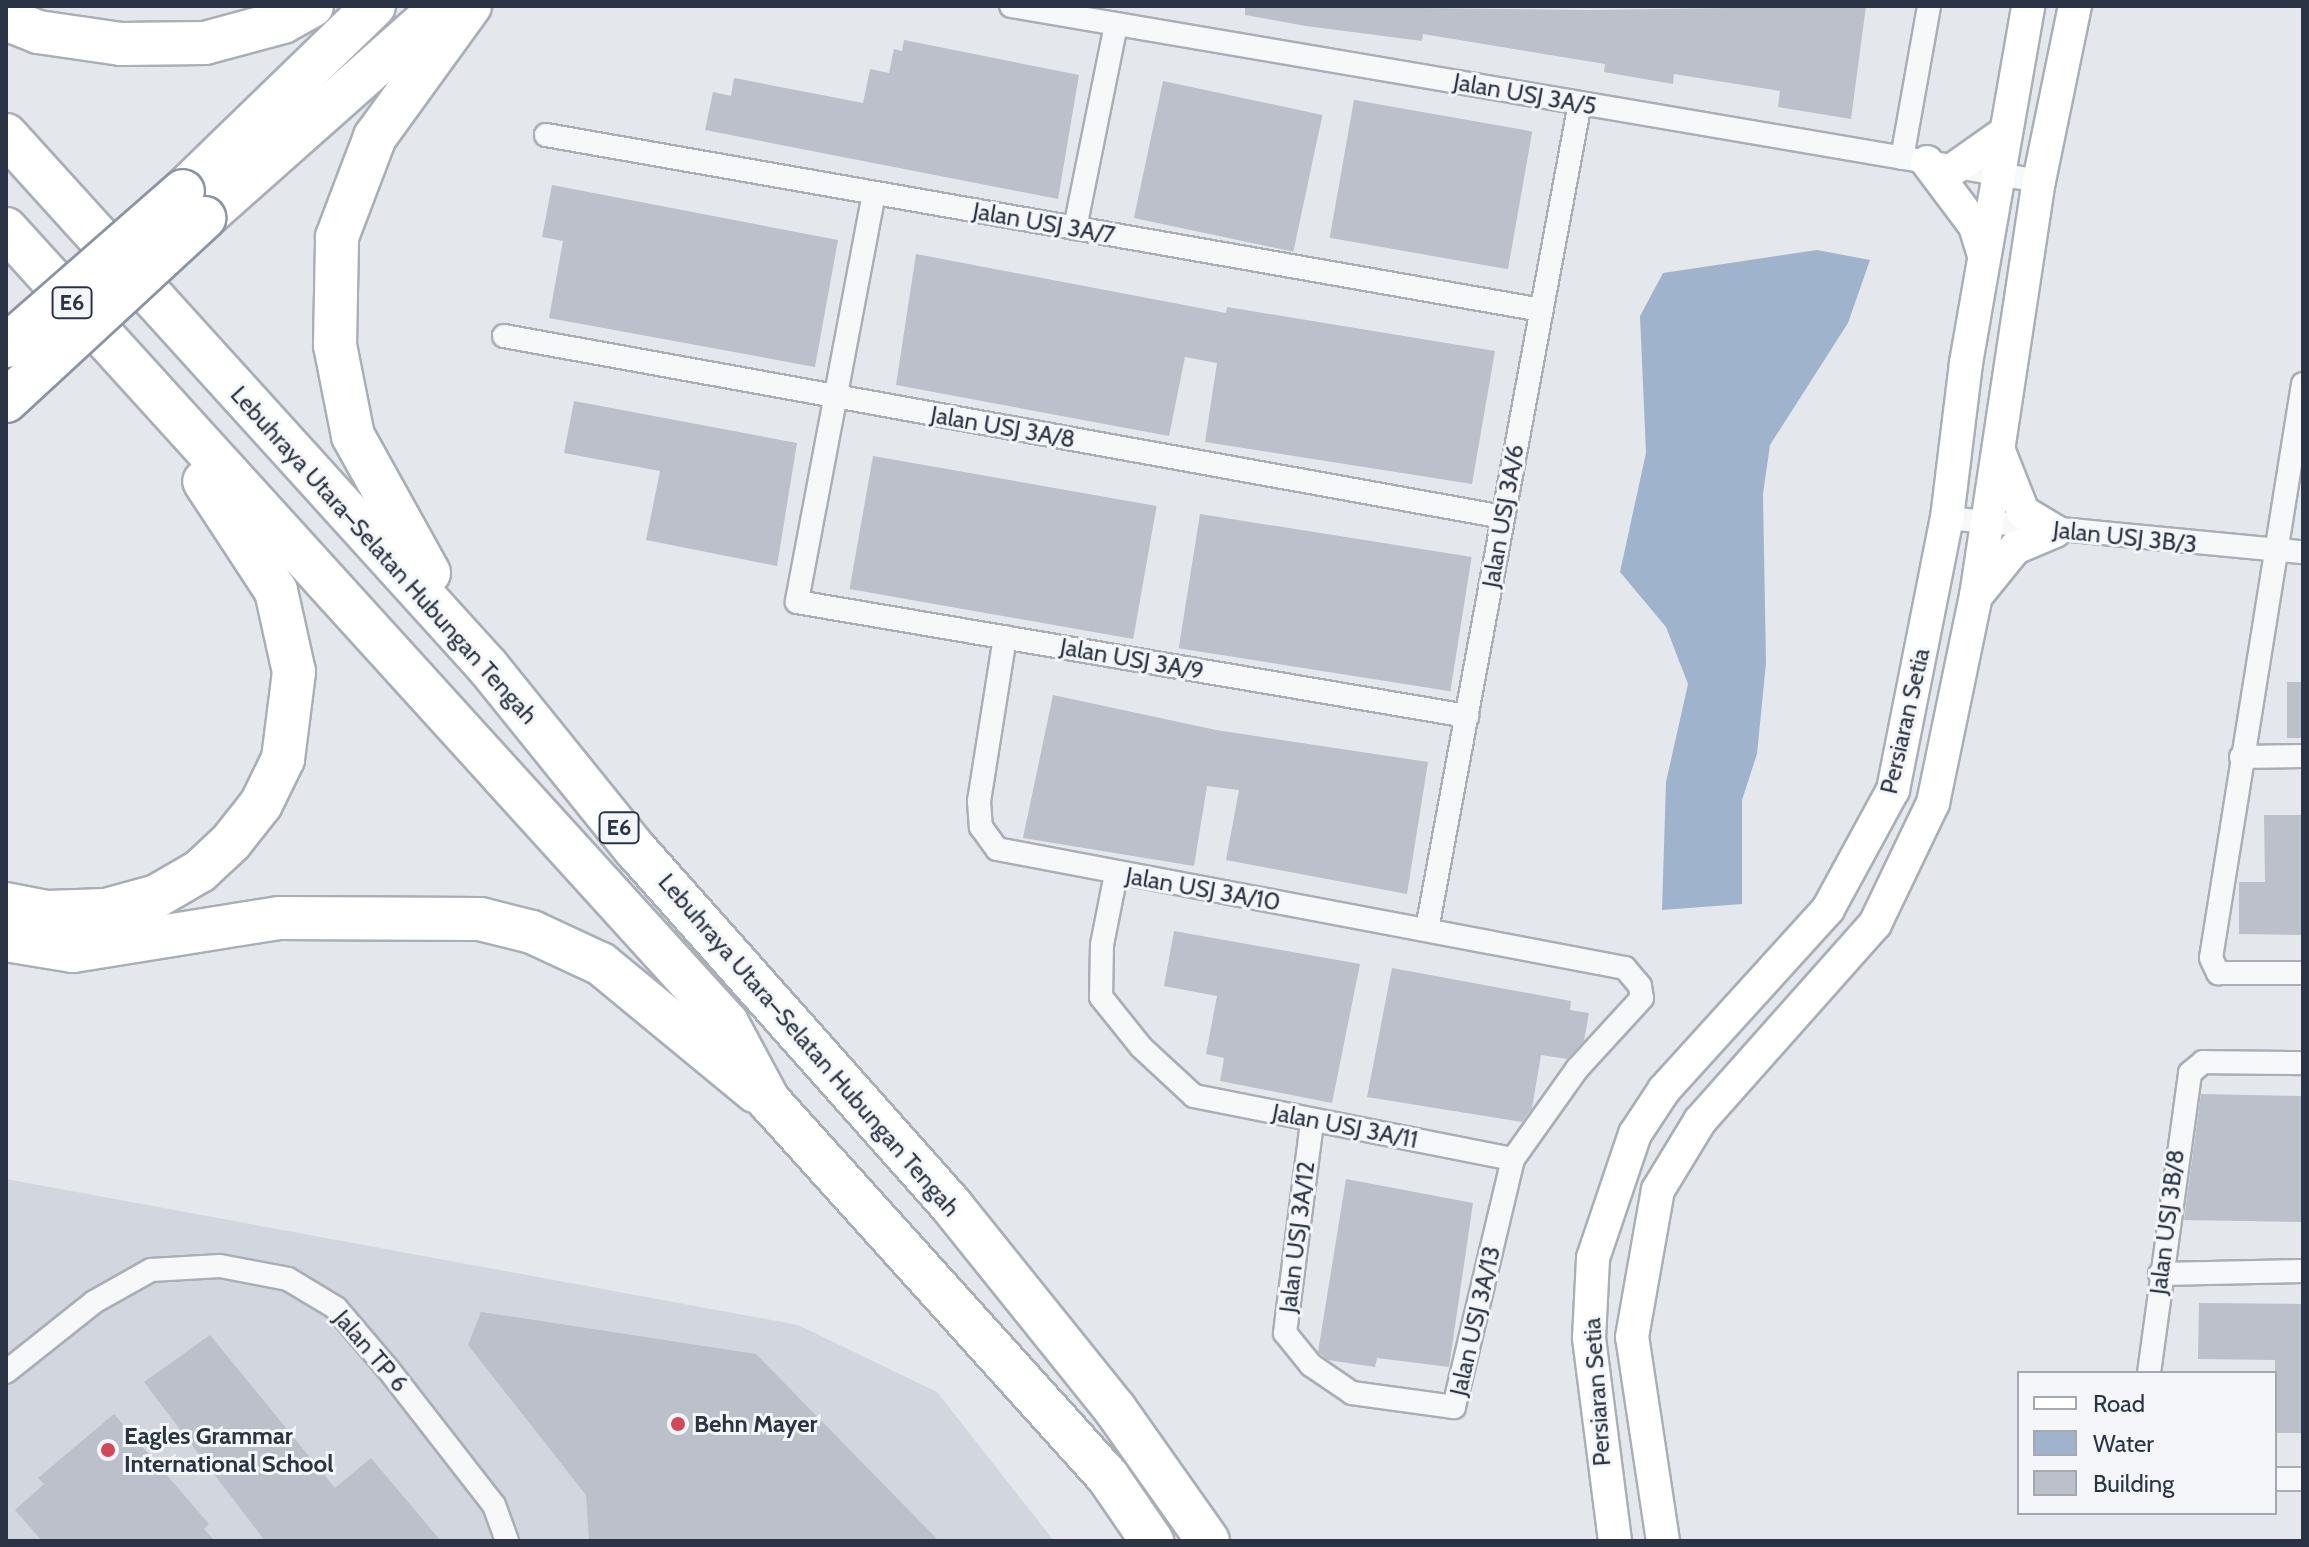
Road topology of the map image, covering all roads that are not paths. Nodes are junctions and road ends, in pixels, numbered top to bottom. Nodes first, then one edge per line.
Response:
1 (312, 6) edge
2 (374, 6) edge
3 (443, 6) edge
4 (470, 6) edge
5 (1011, 6) edge
6 (1929, 6) edge
7 (2028, 6) edge
8 (2075, 6) edge
9 (6, 19) edge
10 (1116, 24) junction
11 (1580, 103) junction
12 (2006, 132) junction
13 (6, 135) edge
14 (546, 135) dead end
15 (1928, 163) junction
16 (1998, 175) junction
17 (2039, 181) junction
18 (874, 193) junction
19 (194, 204) junction
20 (1075, 228) junction
21 (6, 229) edge
22 (1984, 255) junction
23 (1542, 310) junction
24 (504, 336) dead end
25 (6, 346) edge
26 (138, 377) junction
27 (2303, 384) edge
28 (836, 396) junction
29 (6, 401) edge
30 (1998, 444) junction
31 (1503, 517) junction
32 (1947, 518) junction
33 (1985, 522) junction
34 (2055, 531) junction
35 (2274, 552) junction
36 (2303, 552) edge
37 (1976, 596) junction
38 (1005, 637) junction
39 (488, 667) junction
40 (1467, 716) junction
41 (2303, 756) edge
42 (2241, 757) junction
43 (1116, 874) junction
44 (6, 904) edge
45 (1427, 929) junction
46 (6, 940) edge
47 (2303, 973) edge
48 (2303, 1063) edge
49 (769, 1101) junction
50 (1312, 1121) junction
51 (1513, 1159) junction
52 (2303, 1271) edge
53 (2160, 1274) junction
54 (2149, 1371) edge
55 (6, 1372) edge
56 (1378, 1396) joint
57 (2277, 1479) edge
58 (2303, 1479) edge
59 (1611, 1533) edge
60 (507, 1541) edge
61 (1152, 1541) edge
62 (1208, 1541) edge
63 (1663, 1541) edge

1 - 9 highway
2 - 19 highway
3 - 19 highway
4 - 39 highway
5 - 10 street, Jalan USJ 3A/5
6 - 15 street
7 - 12 main road, Persiaran Setia
8 - 17 main road, Persiaran Setia
10 - 11 street, Jalan USJ 3A/5
10 - 20 street
11 - 15 street, Jalan USJ 3A/5
11 - 23 street, Jalan USJ 3A/6
12 - 15 main road
12 - 16 main road, Persiaran Setia
13 - 39 highway, Lebuhraya Utara–Selatan Hubungan Tengah / E6
14 - 18 street, Jalan USJ 3A/7
15 - 16 street, Jalan USJ 3A/5
15 - 22 main road
16 - 17 street, Jalan USJ 3A/5
16 - 22 main road, Persiaran Setia
17 - 30 main road, Persiaran Setia
18 - 20 street, Jalan USJ 3A/7
18 - 28 street
19 - 25 highway, bridge
19 - 29 highway, bridge
20 - 23 street, Jalan USJ 3A/7
21 - 26 highway, Lebuhraya Utara–Selatan Hubungan Tengah / E6
22 - 32 main road, Persiaran Setia
23 - 31 street, Jalan USJ 3A/6
24 - 28 street, Jalan USJ 3A/8
26 - 44 highway
26 - 49 highway, Lebuhraya Utara–Selatan Hubungan Tengah / E6
27 - 35 street
28 - 31 street, Jalan USJ 3A/8
28 - 38 street, Jalan USJ 3A/9
30 - 33 main road, Persiaran Setia
30 - 34 main road
31 - 40 street, Jalan USJ 3A/6
32 - 33 street, Jalan USJ 3B/3
32 - 59 main road, Persiaran Setia
33 - 34 street, Jalan USJ 3B/3
33 - 37 main road, Persiaran Setia
34 - 35 street, Jalan USJ 3B/3
34 - 37 main road
35 - 36 street, Jalan USJ 3B/3
35 - 42 street
37 - 63 main road, Persiaran Setia
38 - 40 street, Jalan USJ 3A/9
38 - 43 street, Jalan USJ 3A/10
39 - 62 highway, Lebuhraya Utara–Selatan Hubungan Tengah / E6
40 - 45 street, Jalan USJ 3A/6
41 - 42 street
42 - 47 street
43 - 45 street, Jalan USJ 3A/10
43 - 50 street, Jalan USJ 3A/11
45 - 51 street, Jalan USJ 3A/10
46 - 49 highway
48 - 53 street, Jalan USJ 3B/8
49 - 61 highway, Lebuhraya Utara–Selatan Hubungan Tengah / E6
50 - 51 street, Jalan USJ 3A/11
50 - 56 street, Jalan USJ 3A/12
51 - 56 street, Jalan USJ 3A/13
52 - 53 street
53 - 54 street, Jalan USJ 3B/8
55 - 60 street, Jalan TP 6
57 - 58 street

